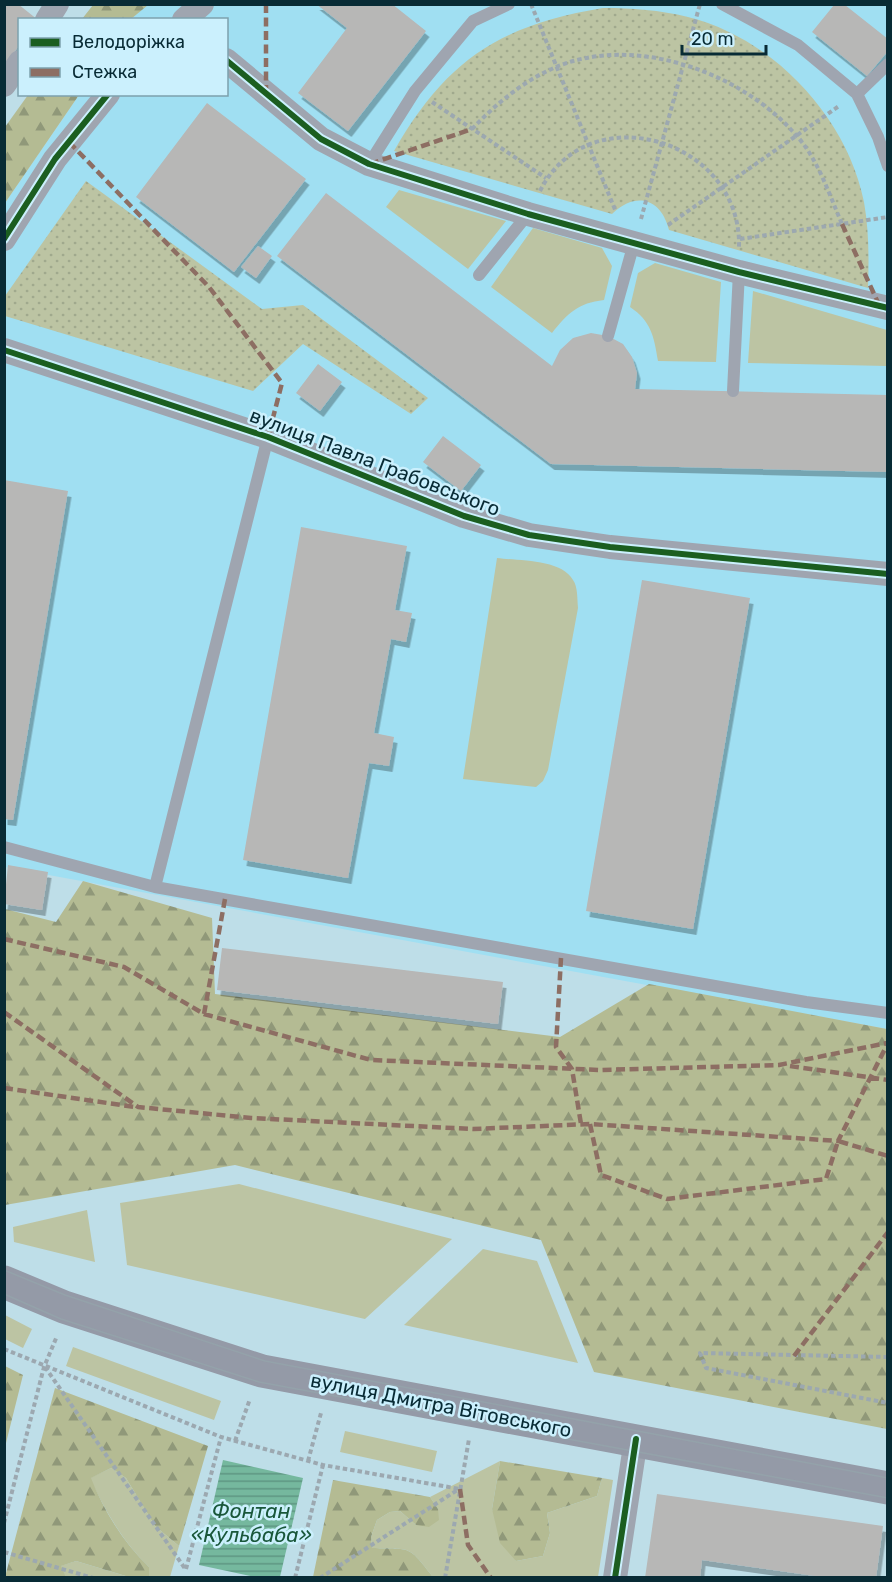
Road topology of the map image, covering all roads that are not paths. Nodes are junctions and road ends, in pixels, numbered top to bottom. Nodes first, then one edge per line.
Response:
1 (57, 4) edge
2 (202, 4) edge
3 (509, 4) edge
4 (722, 4) edge
5 (48, 18) edge
6 (186, 18) edge
7 (228, 62) edge
8 (888, 64) edge
9 (18, 65) edge
10 (4, 85) edge
11 (856, 94) junction
12 (106, 96) edge
13 (369, 164) junction
14 (888, 166) edge
15 (528, 214) junction
16 (4, 239) edge
17 (634, 243) junction
18 (739, 272) junction
19 (479, 275) dead end
20 (888, 308) edge
21 (608, 336) dead end
22 (4, 350) edge
23 (733, 391) dead end
24 (268, 437) junction
25 (888, 574) edge
26 (4, 847) edge
27 (155, 887) junction
28 (888, 1013) edge
29 (4, 1282) edge
30 (636, 1439) junction
31 (888, 1488) edge
32 (615, 1578) edge

1 - 5 street
2 - 6 street
3 - 13 lane
4 - 11 lane
7 - 13 street
8 - 11 lane
9 - 10 street
11 - 14 lane
12 - 16 street
13 - 15 street
15 - 17 street
15 - 19 lane
17 - 18 street
17 - 21 lane
18 - 20 street
18 - 23 lane
22 - 24 street, вулиця Павла Грабовського
24 - 25 street, вулиця Павла Грабовського
24 - 27 lane
26 - 27 lane
27 - 28 lane
29 - 30 main road, вулиця Дмитра Вітовського
30 - 31 main road, вулиця Дмитра Вітовського
30 - 32 street

